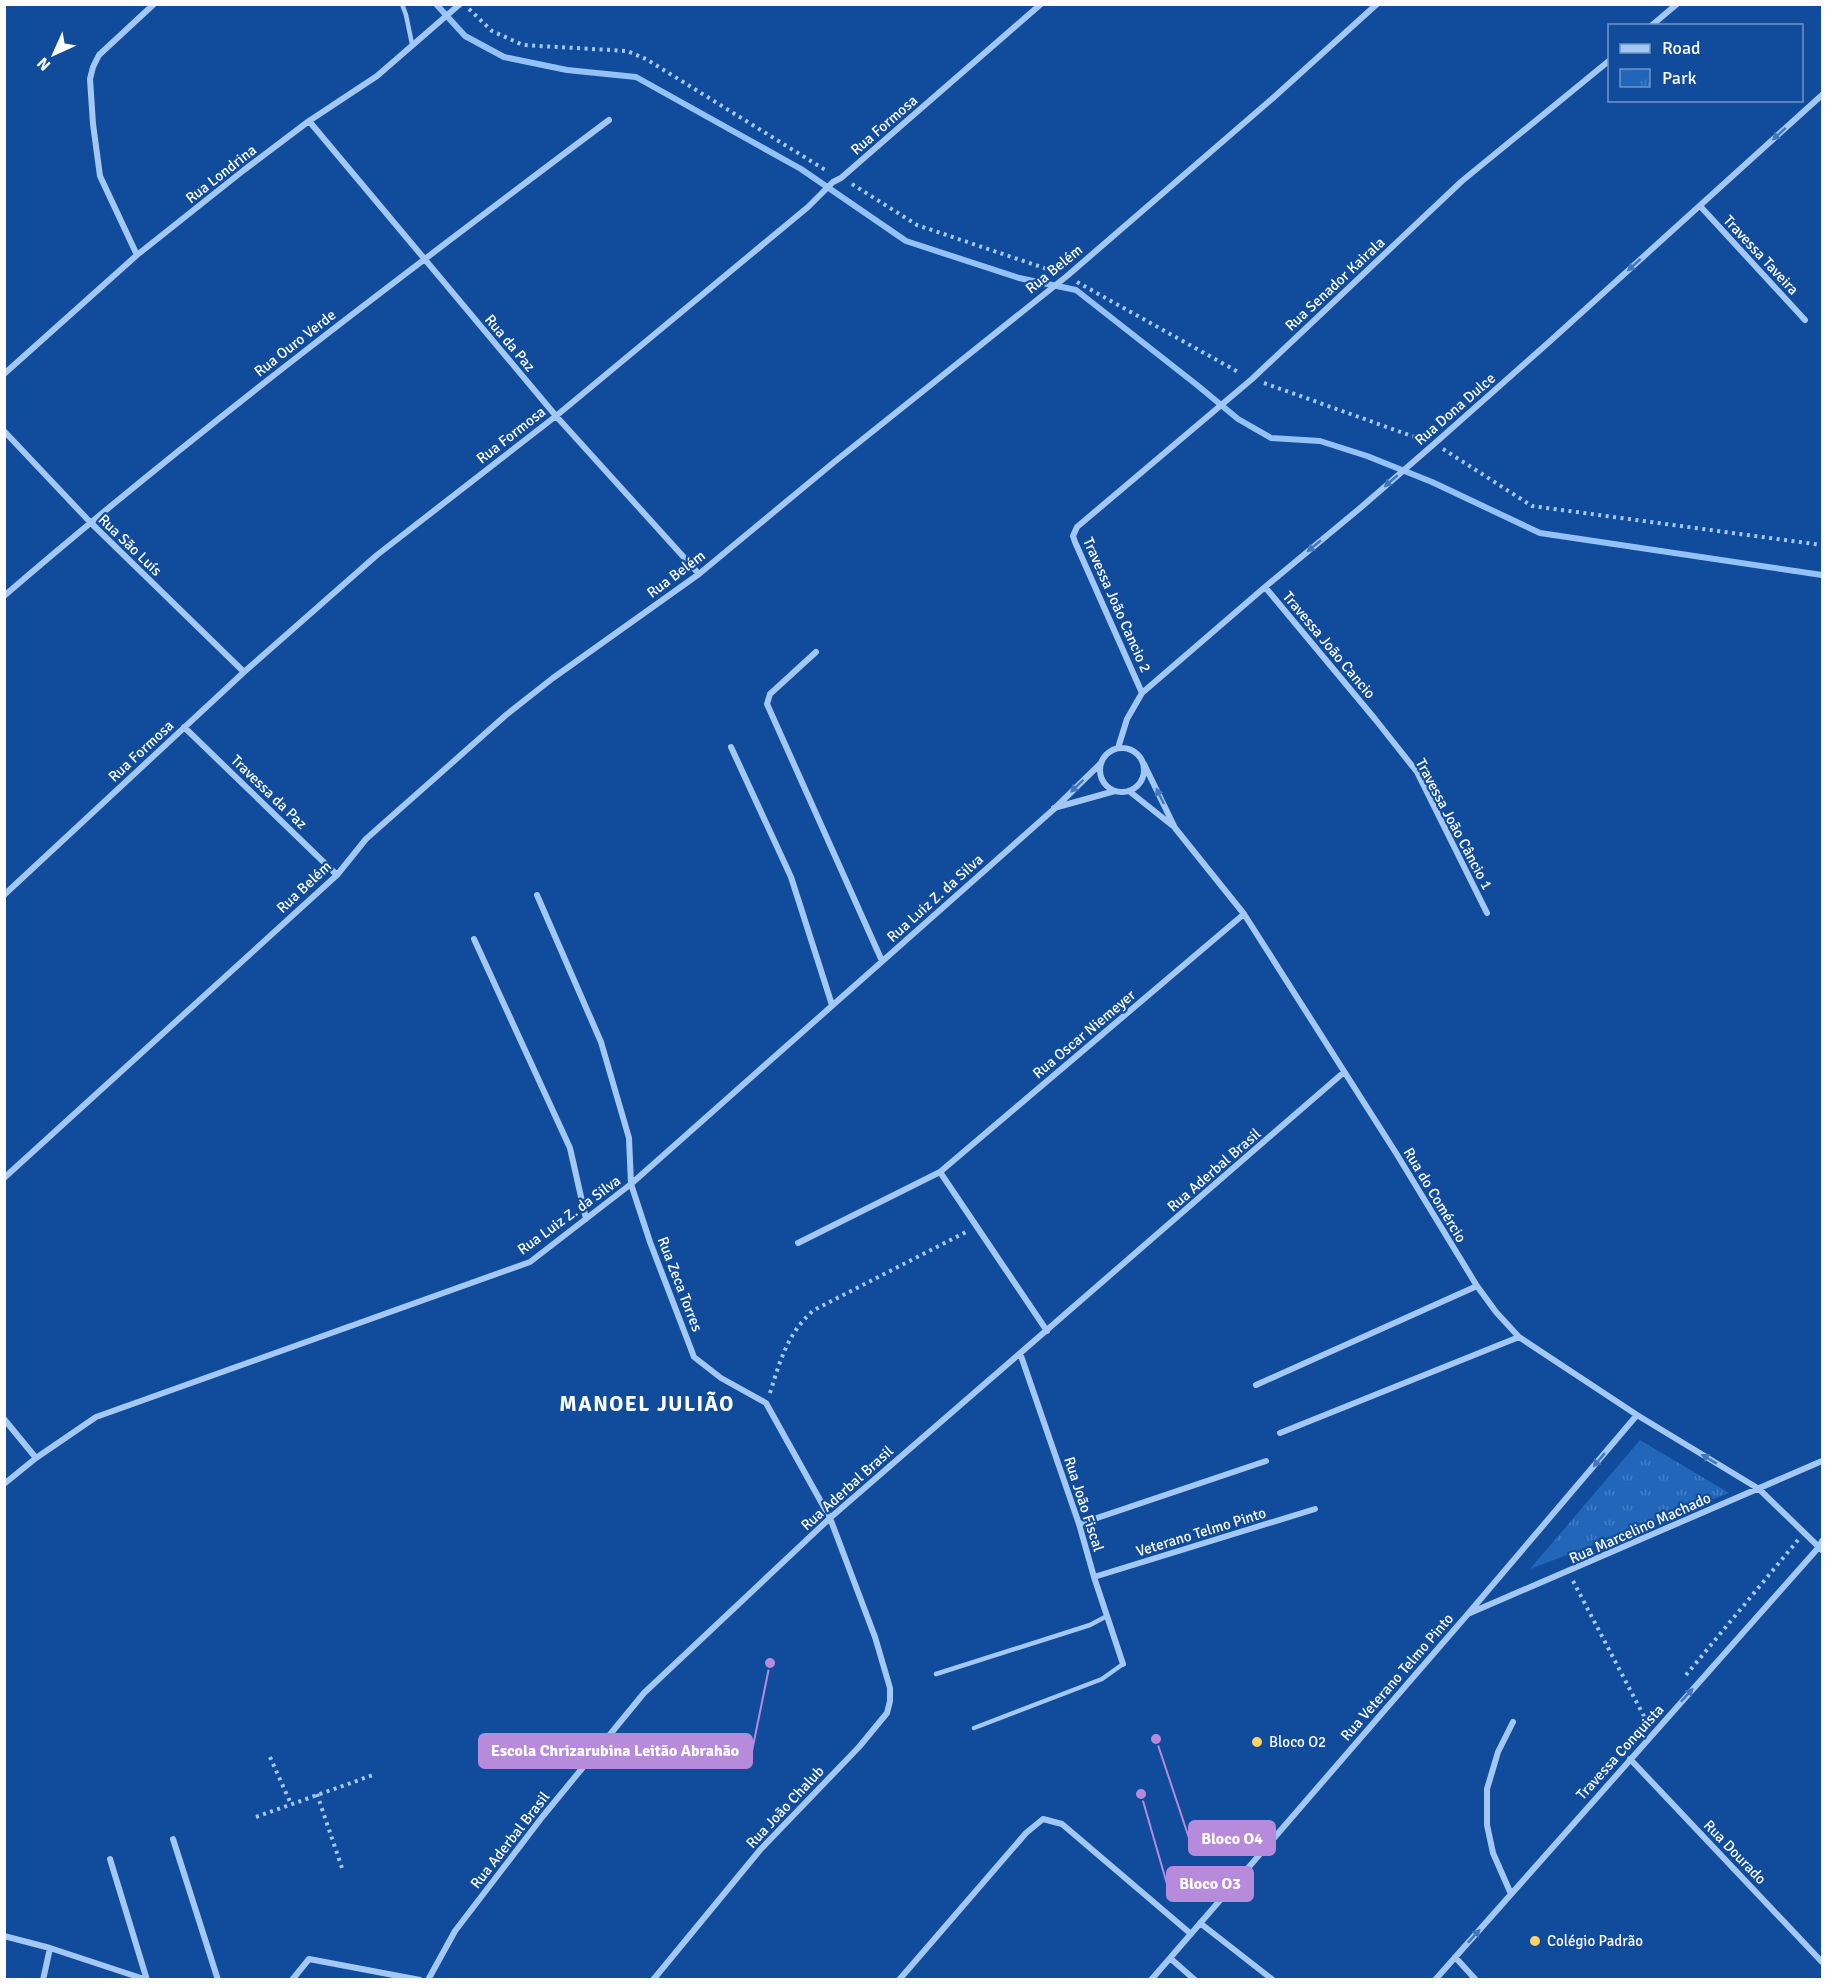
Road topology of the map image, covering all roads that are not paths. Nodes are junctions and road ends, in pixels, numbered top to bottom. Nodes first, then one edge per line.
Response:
1 (154, 4) edge
2 (402, 4) edge
3 (1041, 4) edge
4 (1377, 4) edge
5 (1677, 4) edge
6 (460, 6) edge
7 (1653, 24) edge
8 (412, 44) junction
9 (1608, 62) edge
10 (1822, 95) edge
11 (609, 120) dead end
12 (309, 121) junction
13 (1700, 206) junction
14 (137, 255) junction
15 (423, 260) junction
16 (1805, 320) dead end
17 (4, 374) edge
18 (555, 416) junction
19 (4, 431) edge
20 (90, 522) junction
21 (1077, 527) joint
22 (699, 574) junction
23 (1265, 586) junction
24 (4, 596) edge
25 (816, 652) dead end
26 (244, 672) junction
27 (1142, 693) junction
28 (1375, 719) joint
29 (184, 727) junction
30 (731, 747) dead end
31 (1118, 748) junction
32 (1101, 763) junction
33 (1144, 764) junction
34 (1115, 791) junction
35 (1129, 791) junction
36 (1053, 809) junction
37 (1175, 828) junction
38 (337, 875) junction
39 (537, 895) dead end
40 (4, 896) edge
41 (1244, 914) junction
42 (1487, 914) dead end
43 (474, 939) dead end
44 (882, 961) junction
45 (832, 1005) junction
46 (1344, 1073) junction
47 (940, 1172) junction
48 (4, 1178) edge
49 (632, 1184) junction
50 (586, 1220) junction
51 (798, 1242) dead end
52 (1477, 1286) junction
53 (1047, 1331) junction
54 (1519, 1337) junction
55 (1020, 1353) junction
56 (1256, 1385) dead end
57 (1637, 1415) junction
58 (4, 1419) edge
59 (1280, 1433) dead end
60 (36, 1458) junction
61 (1266, 1461) dead end
62 (1822, 1461) edge
63 (4, 1484) edge
64 (1759, 1489) junction
65 (1315, 1509) dead end
66 (830, 1518) junction
67 (1079, 1524) junction
68 (1822, 1546) edge
69 (1094, 1577) junction
70 (1467, 1615) junction
71 (1107, 1616) junction
72 (1123, 1664) joint
73 (936, 1674) dead end
74 (1513, 1722) dead end
75 (974, 1728) dead end
76 (1630, 1759) junction
77 (172, 1839) dead end
78 (110, 1858) dead end
79 (1511, 1894) junction
80 (1200, 1923) junction
81 (1191, 1934) junction
82 (4, 1936) edge
83 (50, 1948) junction
84 (1455, 1957) junction
85 (1170, 1958) junction
86 (1822, 1962) edge
87 (43, 1980) edge
88 (147, 1980) edge
89 (218, 1980) edge
90 (292, 1980) edge
91 (420, 1980) edge
92 (428, 1980) edge
93 (653, 1980) edge
94 (899, 1980) edge
95 (1150, 1980) edge
96 (1195, 1980) edge
97 (1273, 1980) edge
98 (1435, 1980) edge
99 (1476, 1980) edge

1 - 14 street
2 - 8 lane
3 - 18 street, Rua Formosa
4 - 22 street, Rua Belém
5 - 7 street
6 - 8 street, Rua Londrina
8 - 12 street, Rua Londrina
9 - 21 street, Rua Senador Kairala
10 -> 13 street, Rua Dona Dulce
11 - 15 street, Rua Ouro Verde
12 - 14 street, Rua Londrina
12 - 15 street, Rua da Paz
13 - 16 street, Travessa Taveira
13 -> 23 street, Rua Dona Dulce
14 - 17 street, Rua Londrina
15 - 18 street, Rua da Paz
15 - 20 street, Rua Ouro Verde
18 - 22 street, Rua da Paz
18 - 26 street, Rua Formosa
19 - 20 street, Rua São Luís
20 - 24 street, Rua Ouro Verde
20 - 26 street, Rua São Luís
21 - 27 street, Travessa João Cancio 2
22 - 38 street, Rua Belém
23 - 27 street, Rua Dona Dulce
23 - 28 street, Travessa João Cancio
25 - 44 street
26 - 29 street, Rua Formosa
27 - 31 street, Rua Dona Dulce
28 - 42 street, Travessa João Câncio 1
29 - 38 street, Travessa da Paz
29 - 40 street, Rua Formosa
30 - 45 street
31 - 32 street
31 - 33 street
32 - 34 street
32 -> 36 street, Rua Luiz Z. da Silva
33 - 35 street
37 -> 33 street, Rua do Comércio
34 - 35 street
34 - 36 street, Rua Luiz Z. da Silva
35 - 37 street, Rua do Comércio
36 - 44 street, Rua Luiz Z. da Silva
37 - 41 street, Rua do Comércio
38 - 48 street, Rua Belém
39 - 49 street, Rua Zeca Torres
41 - 46 street, Rua do Comércio
41 - 47 street, Rua Oscar Niemeyer
43 - 50 street
44 - 45 street, Rua Luiz Z. da Silva
45 - 49 street, Rua Luiz Z. da Silva
46 - 52 street, Rua do Comércio
46 - 53 street, Rua Aderbal Brasil
47 - 51 street, Rua Oscar Niemeyer
47 - 53 street
49 - 50 street, Rua Luiz Z. da Silva
49 - 66 street, Rua Zeca Torres
50 - 60 street, Rua Luiz Z. da Silva
52 - 54 street, Rua do Comércio
52 - 56 street
53 - 55 street, Rua Aderbal Brasil
54 - 57 street, Rua do Comércio
54 - 59 street
55 - 66 street, Rua Aderbal Brasil
55 - 67 street, Rua João Fiscal
64 -> 57 street, Rua do Comércio
57 -> 70 street, Rua Veterano Telmo Pinto
58 - 60 street
60 - 63 street, Rua Luiz Z. da Silva
61 - 67 street
62 - 64 street, Rua Marcelino Machado
64 - 68 street, Rua do Comércio
64 - 70 street, Rua Marcelino Machado
65 - 69 street, Veterano Telmo Pinto
66 - 92 street, Rua Aderbal Brasil
66 - 93 street, Rua João Chalub
67 - 69 street, Rua João Fiscal
76 -> 68 street, Travessa Conquista
69 - 71 street, Rua João Fiscal
70 - 80 street, Rua Veterano Telmo Pinto
71 - 72 street, Rua João Fiscal
71 - 73 lane
72 - 75 lane
74 - 79 street
76 - 79 street, Travessa Conquista
76 - 86 street, Rua Dourado
77 - 89 street
78 - 88 street
84 -> 79 street, Travessa Conquista
80 - 81 street, Rua Veterano Telmo Pinto
80 - 97 street
81 - 85 street, Rua Veterano Telmo Pinto
81 - 94 street
82 - 83 street
83 - 87 street
83 - 88 street
84 - 98 street, Travessa Conquista
84 - 99 street
85 - 95 street, Rua Veterano Telmo Pinto
85 - 96 street
90 - 91 street

